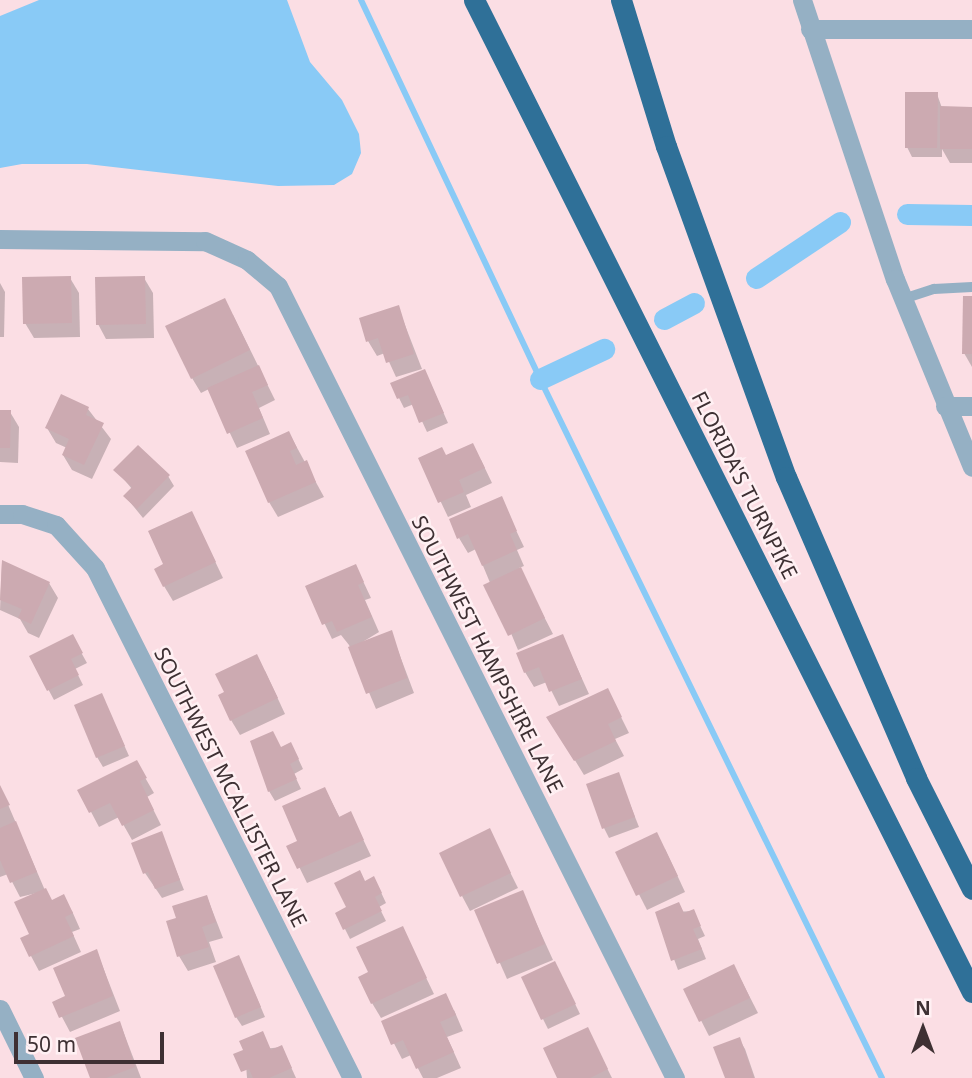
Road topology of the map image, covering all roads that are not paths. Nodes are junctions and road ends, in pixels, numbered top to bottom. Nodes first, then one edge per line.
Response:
1 (474, 0) edge
2 (621, 0) edge
3 (802, 0) edge
4 (810, 29) junction
5 (972, 29) edge
6 (0, 239) edge
7 (972, 287) edge
8 (903, 299) junction
9 (945, 406) junction
10 (972, 406) edge
11 (972, 467) edge
12 (0, 514) edge
13 (972, 889) edge
14 (972, 992) edge
15 (0, 1009) edge
16 (34, 1078) edge
17 (352, 1078) edge
18 (675, 1078) edge

1 - 14 highway, FLORIDA'S TURNPIKE
2 - 13 highway, FLORIDA'S TURNPIKE
3 - 4 street
4 - 5 street
4 - 8 street
6 - 18 street, SOUTHWEST HAMPSHIRE LANE
7 - 8 lane
8 - 9 street
9 - 10 street
9 - 11 street
12 - 17 street, SOUTHWEST MCALLISTER LANE
15 - 16 street

